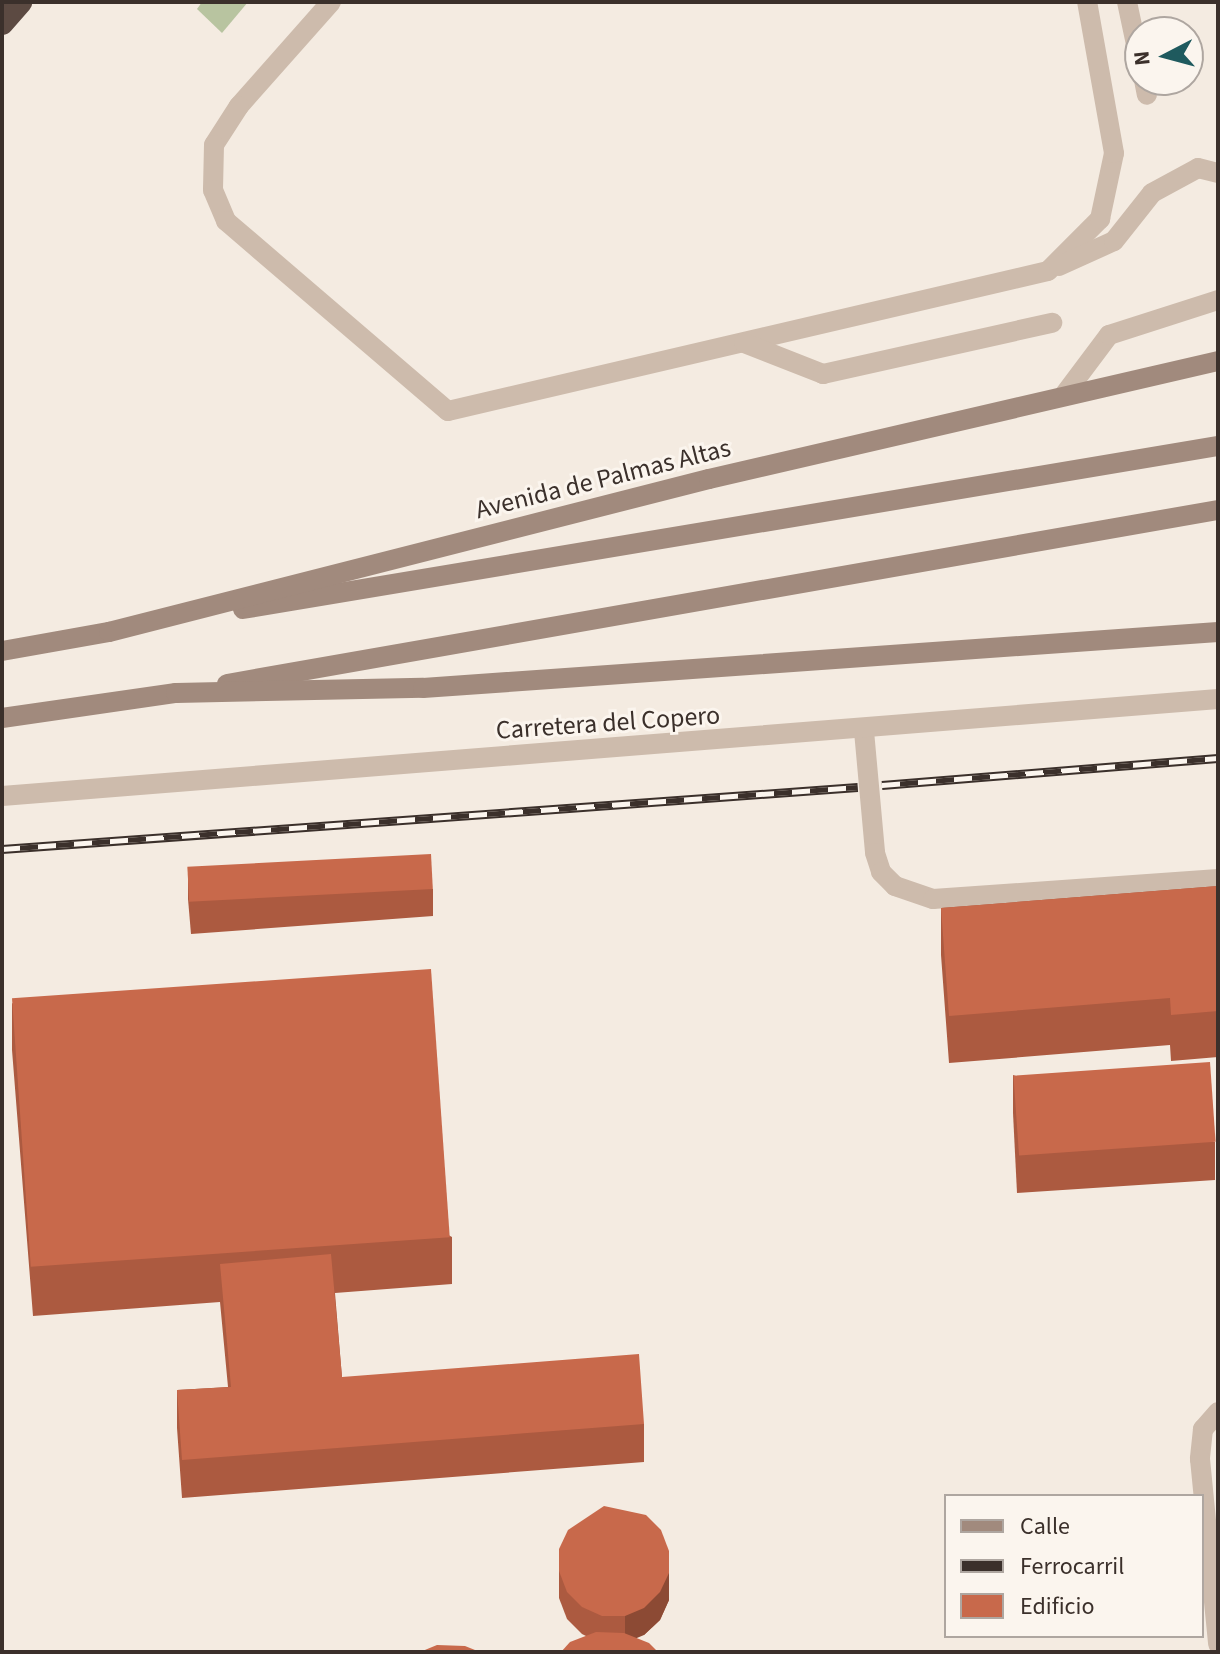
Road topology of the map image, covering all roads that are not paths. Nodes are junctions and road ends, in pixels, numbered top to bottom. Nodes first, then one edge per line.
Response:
1 (20, 2) edge
2 (331, 2) edge
3 (1087, 2) edge
4 (2, 23) edge
5 (1218, 173) edge
6 (1048, 271) junction
7 (1218, 300) edge
8 (1052, 323) dead end
9 (744, 343) junction
10 (1218, 361) edge
11 (1064, 395) junction
12 (1218, 446) edge
13 (1218, 510) edge
14 (109, 632) junction
15 (1218, 632) edge
16 (2, 651) edge
17 (176, 693) junction
18 (1218, 699) edge
19 (2, 718) edge
20 (864, 731) junction
21 (2, 796) edge
22 (1218, 879) edge
23 (1218, 1412) edge
24 (1203, 1494) edge
25 (1204, 1500) edge
26 (1218, 1644) edge

1 - 4 highway
2 - 9 street
3 - 6 street
5 - 6 street
6 - 9 street
7 - 11 street
8 - 9 street
10 - 11 main road, Avenida de Palmas Altas
11 - 14 main road, Avenida de Palmas Altas
12 - 14 main road
13 - 17 main road
14 - 16 main road, Avenida de Palmas Altas
15 - 17 main road
17 - 19 main road
18 - 20 street, Carretera del Copero
20 - 21 street, Carretera del Copero
20 - 22 street
23 - 24 street
25 - 26 street

